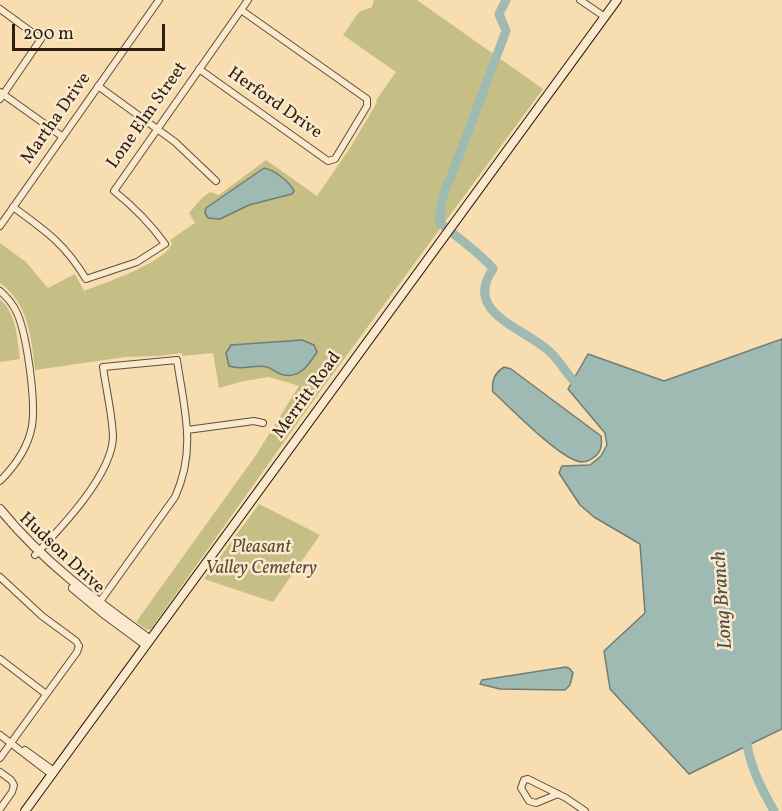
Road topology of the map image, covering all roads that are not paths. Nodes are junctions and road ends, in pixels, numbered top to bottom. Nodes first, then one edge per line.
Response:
1 (159, 0) edge
2 (248, 0) edge
3 (580, 0) edge
4 (617, 0) edge
5 (0, 9) edge
6 (241, 10) junction
7 (604, 17) junction
8 (199, 69) junction
9 (98, 86) junction
10 (1, 95) edge
11 (157, 129) junction
12 (63, 137) junction
13 (216, 181) dead end
14 (13, 207) junction
15 (0, 226) edge
16 (0, 291) edge
17 (263, 423) dead end
18 (187, 430) junction
19 (0, 481) edge
20 (0, 509) edge
21 (0, 516) edge
22 (36, 553) junction
23 (0, 577) edge
24 (99, 603) junction
25 (147, 642) junction
26 (0, 659) edge
27 (46, 694) junction
28 (0, 735) edge
29 (11, 743) junction
30 (0, 758) edge
31 (0, 772) edge
32 (53, 772) junction
33 (558, 794) junction
34 (0, 809) edge
35 (25, 811) edge
36 (585, 811) edge

1 - 9 street, Martha Drive
2 - 6 street, Lone Elm Street
3 - 7 street
4 - 7 main road, Merritt Road
5 - 10 street
6 - 8 street, Lone Elm Street
6 - 8 street, Herford Drive
7 - 25 main road, Merritt Road
8 - 11 street, Lone Elm Street
9 - 11 street
9 - 12 street, Martha Drive
10 - 12 street
11 - 13 street
11 - 14 street, Lone Elm Street
12 - 14 street, Martha Drive
14 - 15 street, Martha Drive
16 - 19 street
17 - 18 street
18 - 22 street
18 - 24 street
20 - 22 street, Hudson Drive
21 - 22 street, Hudson Drive
22 - 24 street, Hudson Drive
22 - 25 street, Hudson Drive
23 - 27 street
24 - 25 street, Hudson Drive
25 - 32 main road, Merritt Road
26 - 27 street
27 - 29 street
28 - 29 street
29 - 30 street
29 - 32 street
31 - 34 street
32 - 35 main road, Merritt Road
33 - 33 street
33 - 36 street

